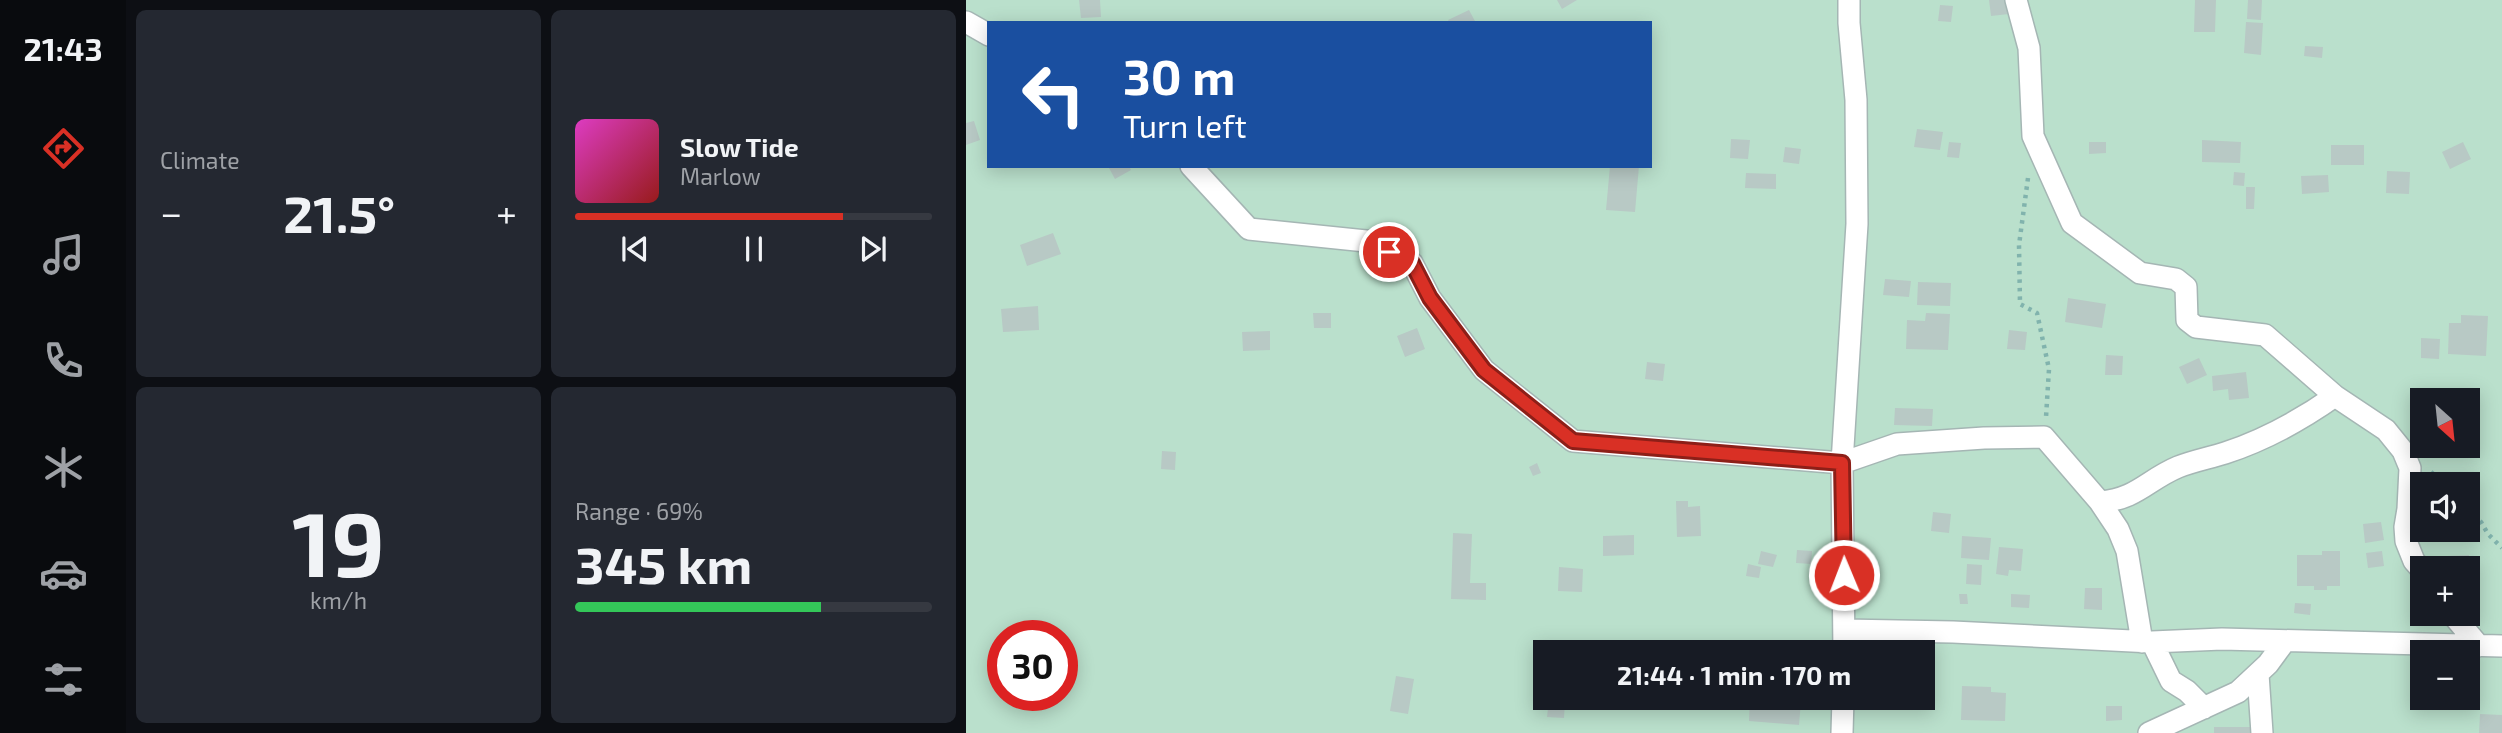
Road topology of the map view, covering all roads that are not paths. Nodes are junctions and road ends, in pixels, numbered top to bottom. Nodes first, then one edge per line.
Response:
1 (1849, 0) edge
2 (2016, 0) edge
3 (966, 22) edge
4 (987, 34) edge
5 (1193, 168) edge
6 (2335, 396) junction
7 (1842, 463) junction
8 (2100, 502) junction
9 (2412, 556) edge
10 (2462, 626) edge
11 (1844, 630) junction
12 (1844, 640) edge
13 (2474, 640) edge
14 (2285, 641) junction
15 (2147, 642) junction
16 (2410, 644) edge
17 (2480, 646) edge
18 (2502, 646) edge
19 (2258, 674) junction
20 (2204, 708) junction
21 (1843, 710) edge
22 (1842, 733) edge
23 (2150, 733) edge
24 (2262, 733) edge

1 - 7 street
2 - 6 street
3 - 4 street
5 - 7 street
6 - 8 street
6 - 9 street
7 - 8 street
7 - 11 street
8 - 15 street
10 - 13 street
11 - 12 street
11 - 15 street
14 - 15 street
14 - 16 street
14 - 19 street
15 - 20 street
17 - 18 street
19 - 20 street
19 - 24 street
20 - 23 street
21 - 22 street

